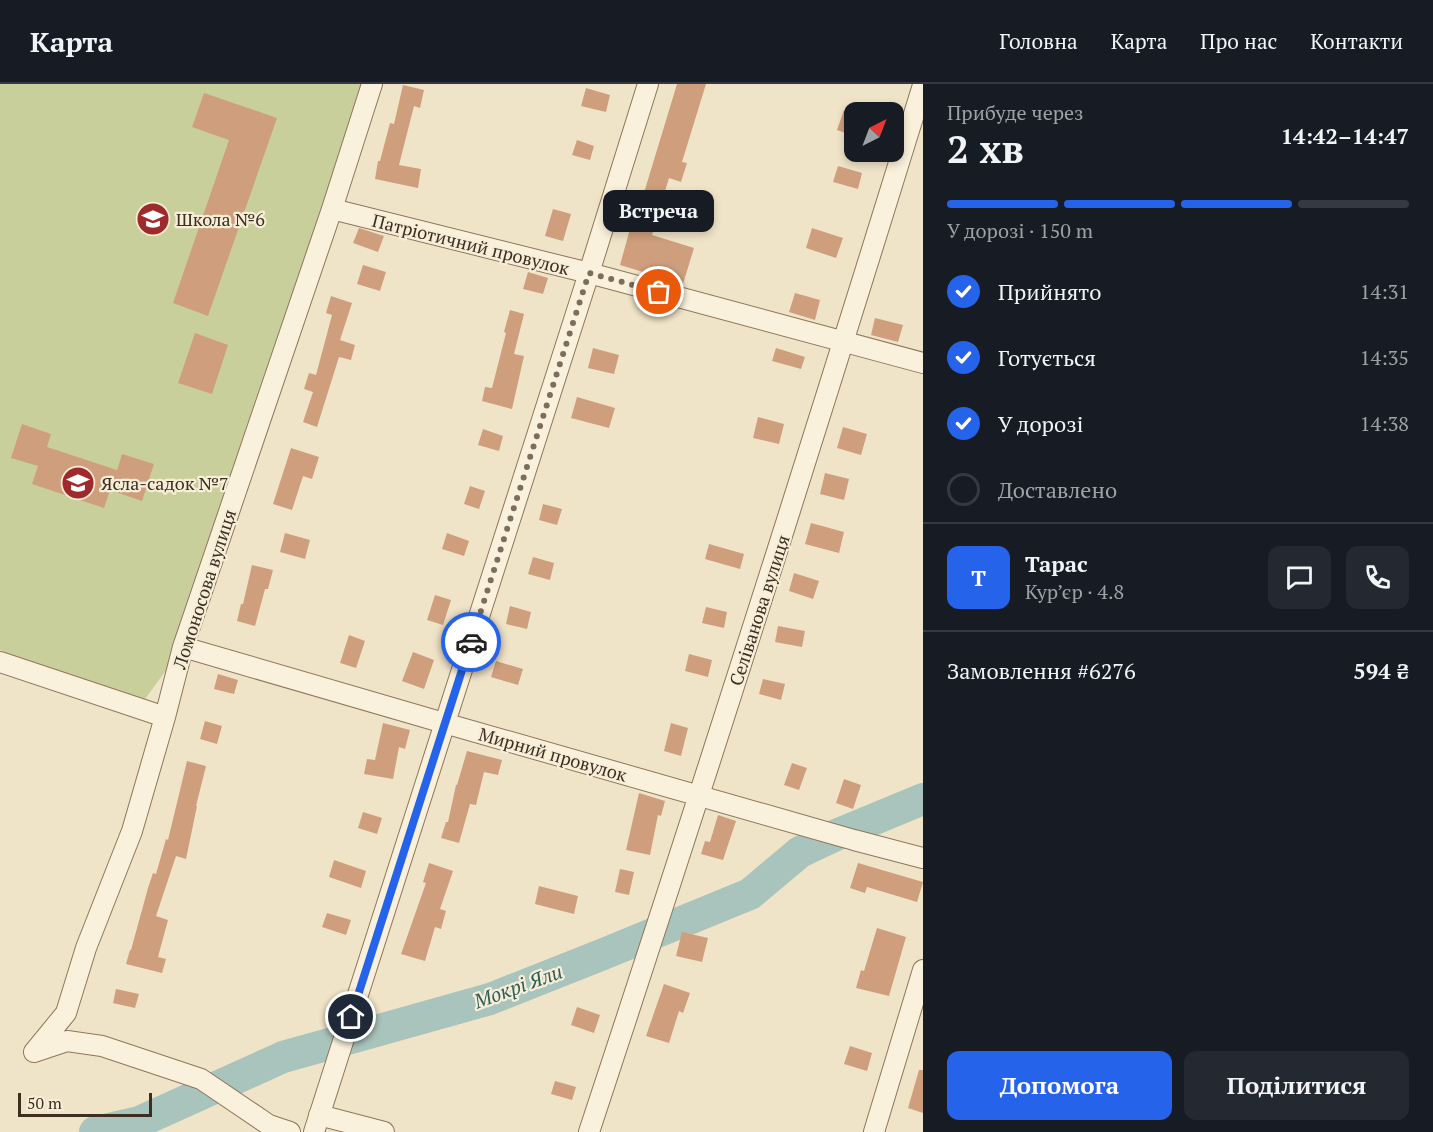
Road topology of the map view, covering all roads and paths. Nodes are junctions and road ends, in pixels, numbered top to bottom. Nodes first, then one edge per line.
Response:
1 (372, 84) edge
2 (648, 84) edge
3 (923, 85) edge
4 (332, 209) junction
5 (589, 273) junction
6 (844, 342) junction
7 (923, 363) edge
8 (183, 647) junction
9 (0, 662) edge
10 (165, 717) junction
11 (444, 723) junction
12 (700, 795) junction
13 (923, 858) edge
14 (923, 970) edge
15 (317, 1123) edge
16 (290, 1132) edge
17 (384, 1132) edge
18 (589, 1132) edge
19 (874, 1132) edge

1 - 4 street, Ломоносова вулиця
2 - 5 street
3 - 6 street, Селіванова вулиця
4 - 5 street, Патріотичний провулок
4 - 8 street, Ломоносова вулиця
5 - 6 street, Патріотичний провулок
5 - 11 street
6 - 7 street, Патріотичний провулок
6 - 12 street, Селіванова вулиця
8 - 10 street, Ломоносова вулиця
8 - 11 street, Мирний провулок
9 - 10 street
10 - 16 street, Ломоносова вулиця
11 - 12 street, Мирний провулок
11 - 15 street
12 - 13 street, Мирний провулок
12 - 18 street, Селіванова вулиця
14 - 19 street
15 - 17 street

